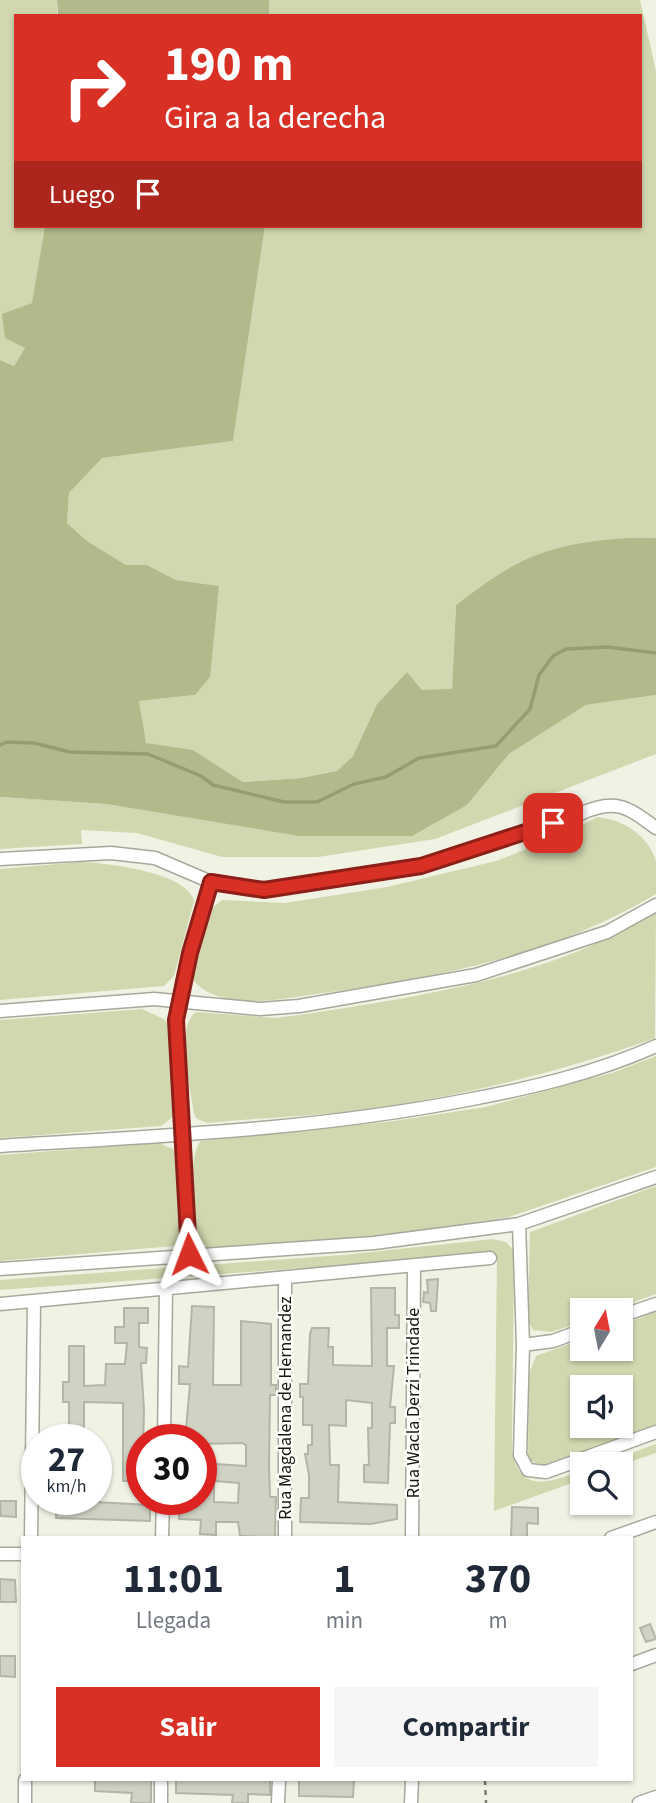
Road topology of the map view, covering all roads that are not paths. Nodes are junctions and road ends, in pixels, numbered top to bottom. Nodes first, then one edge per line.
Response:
1 (656, 828) edge
2 (0, 859) edge
3 (211, 882) junction
4 (656, 905) edge
5 (178, 999) junction
6 (0, 1010) edge
7 (656, 1046) edge
8 (184, 1134) junction
9 (0, 1146) edge
10 (656, 1177) edge
11 (519, 1224) junction
12 (189, 1254) junction
13 (489, 1258) dead end
14 (414, 1267) junction
15 (0, 1269) edge
16 (285, 1279) junction
17 (166, 1289) junction
18 (34, 1301) junction
19 (0, 1304) edge
20 (656, 1304) edge
21 (634, 1312) edge
22 (570, 1335) edge
23 (523, 1345) junction
24 (164, 1424) edge
25 (656, 1432) edge
26 (163, 1515) edge
27 (656, 1522) edge
28 (31, 1536) edge
29 (162, 1536) edge
30 (285, 1536) edge
31 (412, 1536) edge
32 (617, 1536) edge
33 (0, 1554) edge
34 (21, 1555) edge
35 (656, 1655) edge
36 (633, 1664) edge
37 (25, 1781) edge
38 (161, 1781) edge
39 (279, 1781) edge
40 (412, 1781) edge
41 (656, 1797) edge
42 (25, 1803) edge
43 (161, 1803) edge
44 (278, 1803) edge
45 (411, 1803) edge
46 (639, 1803) edge

1 - 3 street
2 - 3 street
3 - 5 street
4 - 5 street
5 - 6 street
5 - 8 street
7 - 8 street
8 - 9 street
8 - 12 street
10 - 11 street
11 - 12 street
11 - 23 street
12 - 15 street
13 - 14 street
14 - 16 street
14 - 31 street, Rua Wacla Derzi Trindade
16 - 17 street
16 - 30 street, Rua Magdalena de Hernandez
17 - 18 street
17 - 24 street
18 - 19 street
18 - 28 street
20 - 21 street
22 - 23 street
23 - 25 street
26 - 29 street
27 - 32 street
33 - 34 street
35 - 36 street
37 - 42 street
38 - 43 street
39 - 44 street
40 - 45 street
41 - 46 street

